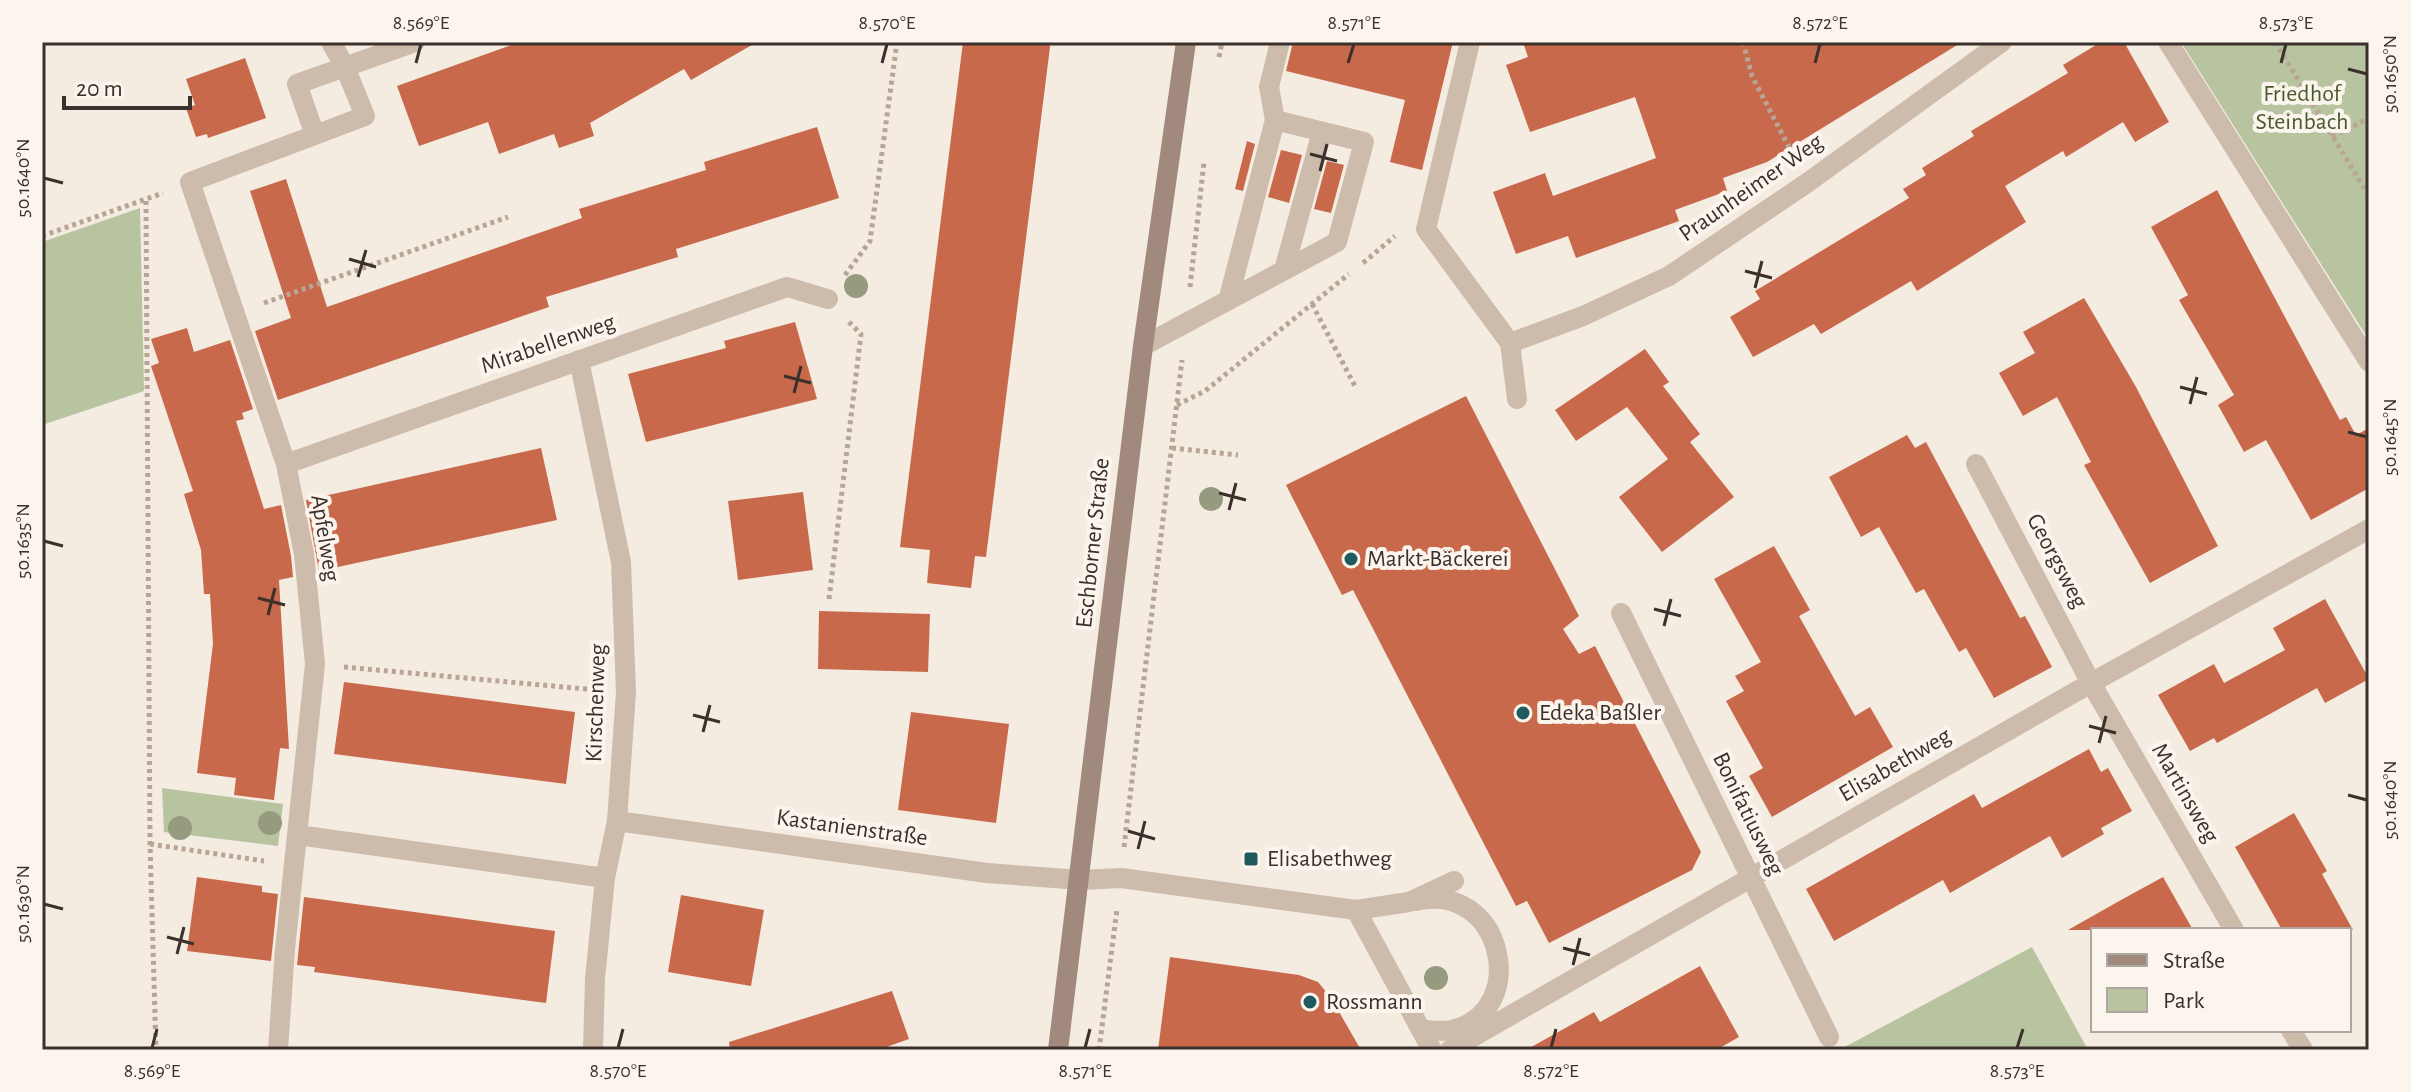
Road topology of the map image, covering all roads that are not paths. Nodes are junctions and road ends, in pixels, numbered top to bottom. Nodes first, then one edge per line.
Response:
1 (331, 42) edge
2 (415, 42) edge
3 (1186, 42) edge
4 (1280, 42) edge
5 (1470, 42) edge
6 (2002, 42) edge
7 (2168, 42) edge
8 (345, 67) junction
9 (1275, 120) junction
10 (1322, 132) junction
11 (315, 135) junction
12 (1284, 270) junction
13 (828, 299) road end
14 (1228, 301) junction
15 (1510, 343) junction
16 (1143, 346) junction
17 (579, 360) junction
18 (2369, 362) edge
19 (1517, 399) dead end
20 (286, 464) junction
21 (1976, 464) dead end
22 (2369, 529) edge
23 (1621, 613) dead end
24 (2091, 683) junction
25 (617, 821) junction
26 (298, 835) junction
27 (605, 878) junction
28 (1751, 878) junction
29 (1081, 880) junction
30 (1454, 881) dead end
31 (1409, 902) junction
32 (1356, 910) junction
33 (2233, 928) edge
34 (1421, 1030) junction
35 (2292, 1032) edge
36 (1829, 1037) dead end
37 (278, 1050) edge
38 (593, 1050) edge
39 (1058, 1050) edge
40 (1432, 1050) edge
41 (1450, 1050) edge
42 (2303, 1050) edge

1 - 8 street
2 - 8 street
3 - 16 main road, Eschborner Straße
4 - 9 street
5 - 15 street
6 - 15 street, Praunheimer Weg
7 - 18 street
8 - 11 street
8 - 11 street
9 - 10 street
9 - 14 street
10 - 12 street
10 - 12 street
11 - 20 street, Apfelweg
12 - 14 street
13 - 17 street, Mirabellenweg
14 - 16 street
15 - 19 street
16 - 29 main road, Eschborner Straße
17 - 20 street, Mirabellenweg
17 - 25 street, Kirschenweg
20 - 26 street, Apfelweg
21 - 24 street, Georgsweg
22 - 24 street, Elisabethweg
23 - 28 street, Bonifatiusweg
24 - 28 street, Elisabethweg
24 - 33 street, Martinsweg
25 - 27 street, Kirschenweg
25 - 29 street, Kastanienstraße
26 - 27 street
26 - 37 street, Apfelweg
27 - 38 street, Kirschenweg
28 - 36 street, Bonifatiusweg
28 - 41 street, Elisabethweg
29 - 32 street, Kastanienstraße
29 - 39 main road, Eschborner Straße
30 - 31 street
31 - 32 street, Kastanienstraße
31 - 34 street
32 - 34 street
34 - 40 street
35 - 42 street

